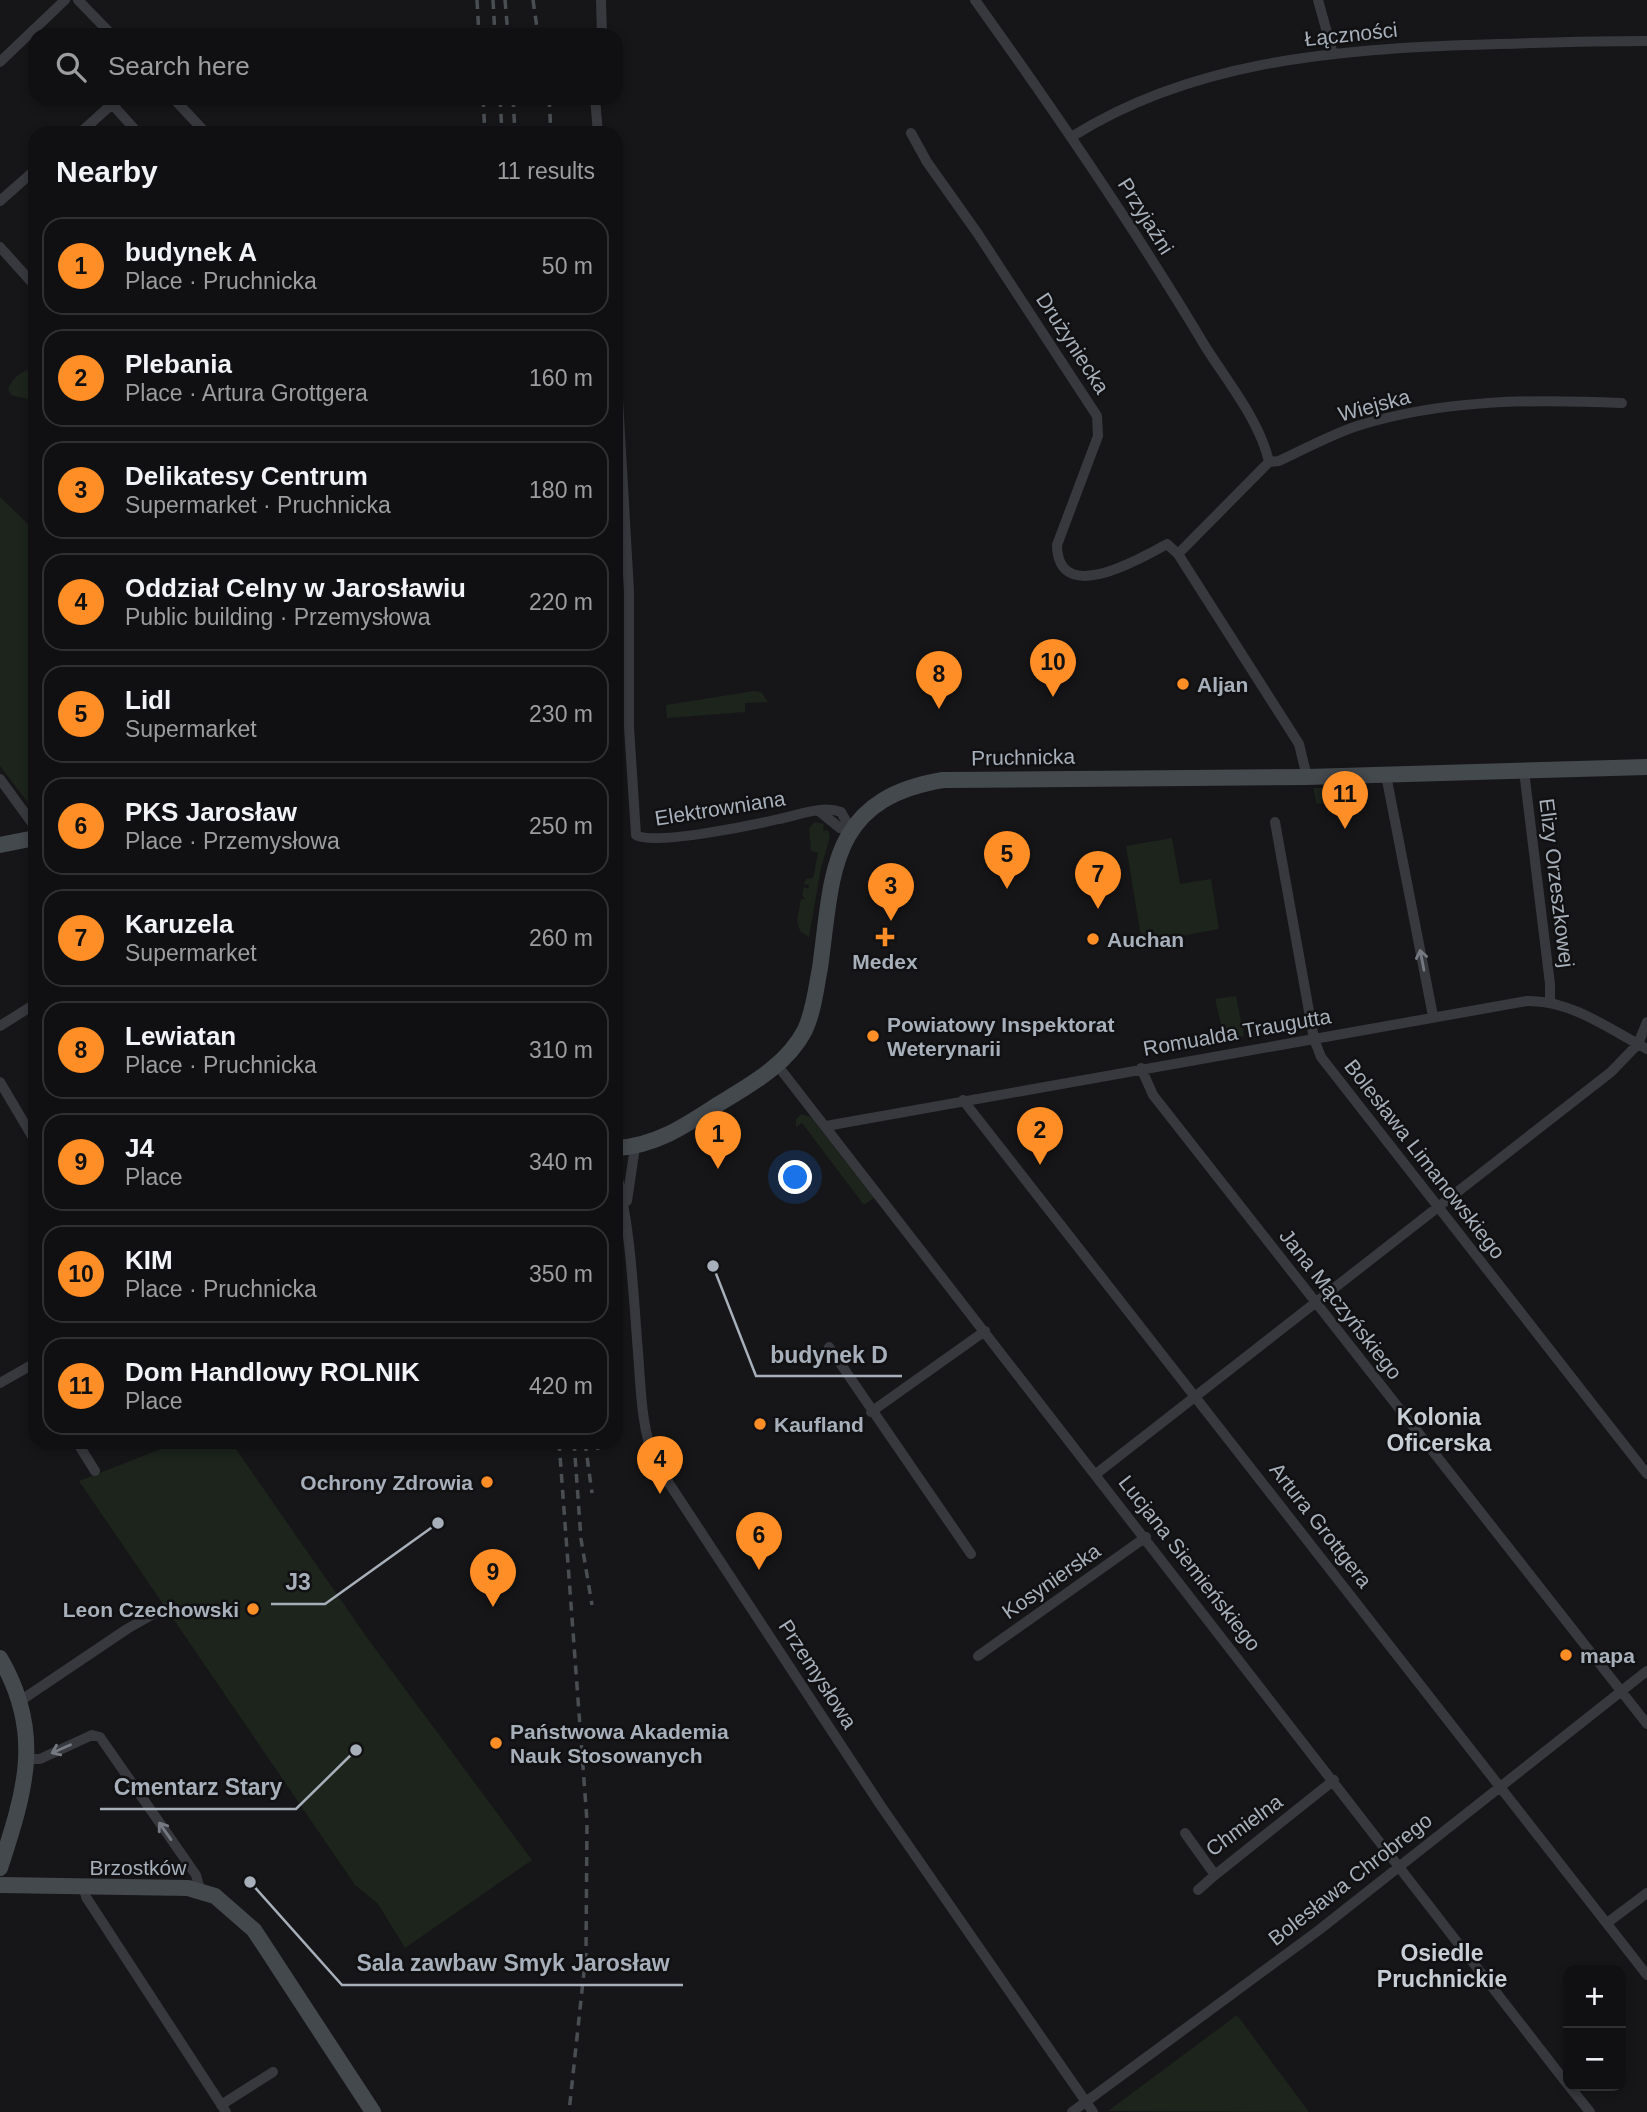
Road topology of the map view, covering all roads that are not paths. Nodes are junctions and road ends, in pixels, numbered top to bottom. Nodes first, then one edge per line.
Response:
1 (65, 0) edge
2 (78, 0) edge
3 (601, 0) edge
4 (975, 0) edge
5 (1318, 0) edge
6 (36, 28) edge
7 (105, 28) edge
8 (602, 28) edge
9 (28, 35) edge
10 (1647, 41) edge
11 (1334, 54) junction
12 (0, 62) edge
13 (110, 105) edge
14 (112, 105) edge
15 (180, 105) edge
16 (596, 105) edge
17 (87, 126) edge
18 (131, 126) edge
19 (199, 126) edge
20 (597, 126) edge
21 (911, 133) dead end
22 (1073, 136) junction
23 (28, 176) edge
24 (0, 201) edge
25 (0, 247) edge
26 (28, 278) edge
27 (1622, 403) dead end
28 (1269, 462) junction
29 (623, 487) edge
30 (1178, 554) junction
31 (1647, 767) edge
32 (1524, 771) junction
33 (1386, 775) junction
34 (1307, 777) junction
35 (0, 779) edge
36 (28, 817) edge
37 (1275, 822) dead end
38 (851, 830) junction
39 (28, 839) edge
40 (0, 845) edge
41 (1550, 1001) junction
42 (28, 1009) edge
43 (1433, 1016) junction
44 (1647, 1022) edge
45 (0, 1027) edge
46 (1314, 1038) junction
47 (1642, 1046) edge
48 (778, 1066) junction
49 (1141, 1068) junction
50 (0, 1082) edge
51 (962, 1100) junction
52 (826, 1126) junction
53 (28, 1129) edge
54 (635, 1147) junction
55 (623, 1148) edge
56 (623, 1204) edge
57 (1438, 1206) junction
58 (625, 1214) junction
59 (1315, 1302) junction
60 (985, 1331) junction
61 (829, 1347) dead end
62 (28, 1370) edge
63 (0, 1383) edge
64 (1196, 1396) junction
65 (872, 1412) junction
66 (81, 1449) edge
67 (95, 1471) dead end
68 (1096, 1474) junction
69 (1647, 1474) edge
70 (1146, 1537) junction
71 (971, 1554) dead end
72 (164, 1608) dead end
73 (978, 1656) dead end
74 (0, 1658) edge
75 (1647, 1671) edge
76 (1621, 1692) junction
77 (20, 1701) junction
78 (1647, 1724) edge
79 (29, 1759) junction
80 (1334, 1780) junction
81 (1499, 1786) junction
82 (1185, 1833) dead end
83 (1398, 1866) junction
84 (0, 1868) edge
85 (1215, 1875) junction
86 (84, 1888) junction
87 (1, 1889) edge
88 (200, 1889) junction
89 (1198, 1890) dead end
90 (1647, 1893) edge
91 (1607, 1923) junction
92 (1647, 1975) edge
93 (273, 2072) dead end
94 (1563, 2077) edge
95 (1574, 2091) edge
96 (1085, 2102) junction
97 (223, 2108) edge
98 (373, 2112) edge
99 (1072, 2112) edge
100 (1093, 2112) edge
101 (1590, 2112) edge

1 - 6 street
2 - 7 street
3 - 8 street
4 - 22 street, Przyjaźni
5 - 11 street
9 - 12 street
10 - 11 street, Łączności
11 - 22 street, Łączności
13 - 17 street
14 - 18 street
15 - 19 street
16 - 20 street
21 - 30 street, Drużyniecka
22 - 28 street, Przyjaźni
23 - 24 street
25 - 26 street
27 - 28 street, Wiejska
28 - 30 street, Wiejska
29 - 38 street, Elektrowniana
30 - 34 street
31 - 32 main road, Pruchnicka
32 - 33 main road, Pruchnicka
32 - 41 street, Elizy Orzeszkowej
33 - 34 main road, Pruchnicka
43 -> 33 street
34 - 38 main road, Pruchnicka
35 - 36 street
37 - 46 street, Bolesława Limanowskiego
38 - 48 main road, Pruchnicka
39 - 40 main road
41 - 43 street, Romualda Traugutta
41 - 47 street
42 - 45 street
43 - 46 street, Romualda Traugutta
44 - 47 street
46 - 49 street, Romualda Traugutta
46 - 57 street, Bolesława Limanowskiego
47 - 57 street
48 - 52 street, Lucjana Siemieńskiego
48 - 54 main road, Pruchnicka
49 - 51 street, Romualda Traugutta
49 - 59 street, Jana Mączyńskiego
50 - 53 street
51 - 52 street, Romualda Traugutta
51 - 64 street, Artura Grottgera
52 - 60 street, Lucjana Siemieńskiego
54 - 55 main road, Pruchnicka
54 - 58 street
56 - 58 street
57 - 59 street
57 - 69 street, Bolesława Limanowskiego
58 - 96 street, Przemysłowa
59 - 64 street
59 - 76 street, Jana Mączyńskiego
60 - 65 street
60 - 68 street, Lucjana Siemieńskiego
61 - 65 street
62 - 63 street
64 - 68 street
64 - 81 street, Artura Grottgera
65 - 71 street
66 - 67 street
68 - 70 street, Lucjana Siemieńskiego
70 - 73 street, Kosynierska
70 - 80 street, Lucjana Siemieńskiego
72 - 77 street
74 - 77 main road
75 - 76 street, Bolesława Chrobrego
76 - 78 street, Jana Mączyńskiego
76 - 81 street, Bolesława Chrobrego
77 - 79 main road
79 - 84 main road
88 -> 79 street
80 - 83 street, Lucjana Siemieńskiego
80 - 85 street, Chmielna
81 - 83 street, Bolesława Chrobrego
81 - 91 street, Artura Grottgera
82 - 85 street, Chmielna
83 - 94 street, Lucjana Siemieńskiego
83 - 96 street, Bolesława Chrobrego
85 - 89 street
86 - 87 main road, Brzostków
86 - 88 main road, Brzostków
86 - 97 street
88 - 98 main road, Brzostków
90 - 91 street
91 - 92 street, Artura Grottgera
93 - 97 street
95 - 101 street, Lucjana Siemieńskiego
96 - 99 street, Bolesława Chrobrego
96 - 100 street, Przemysłowa

